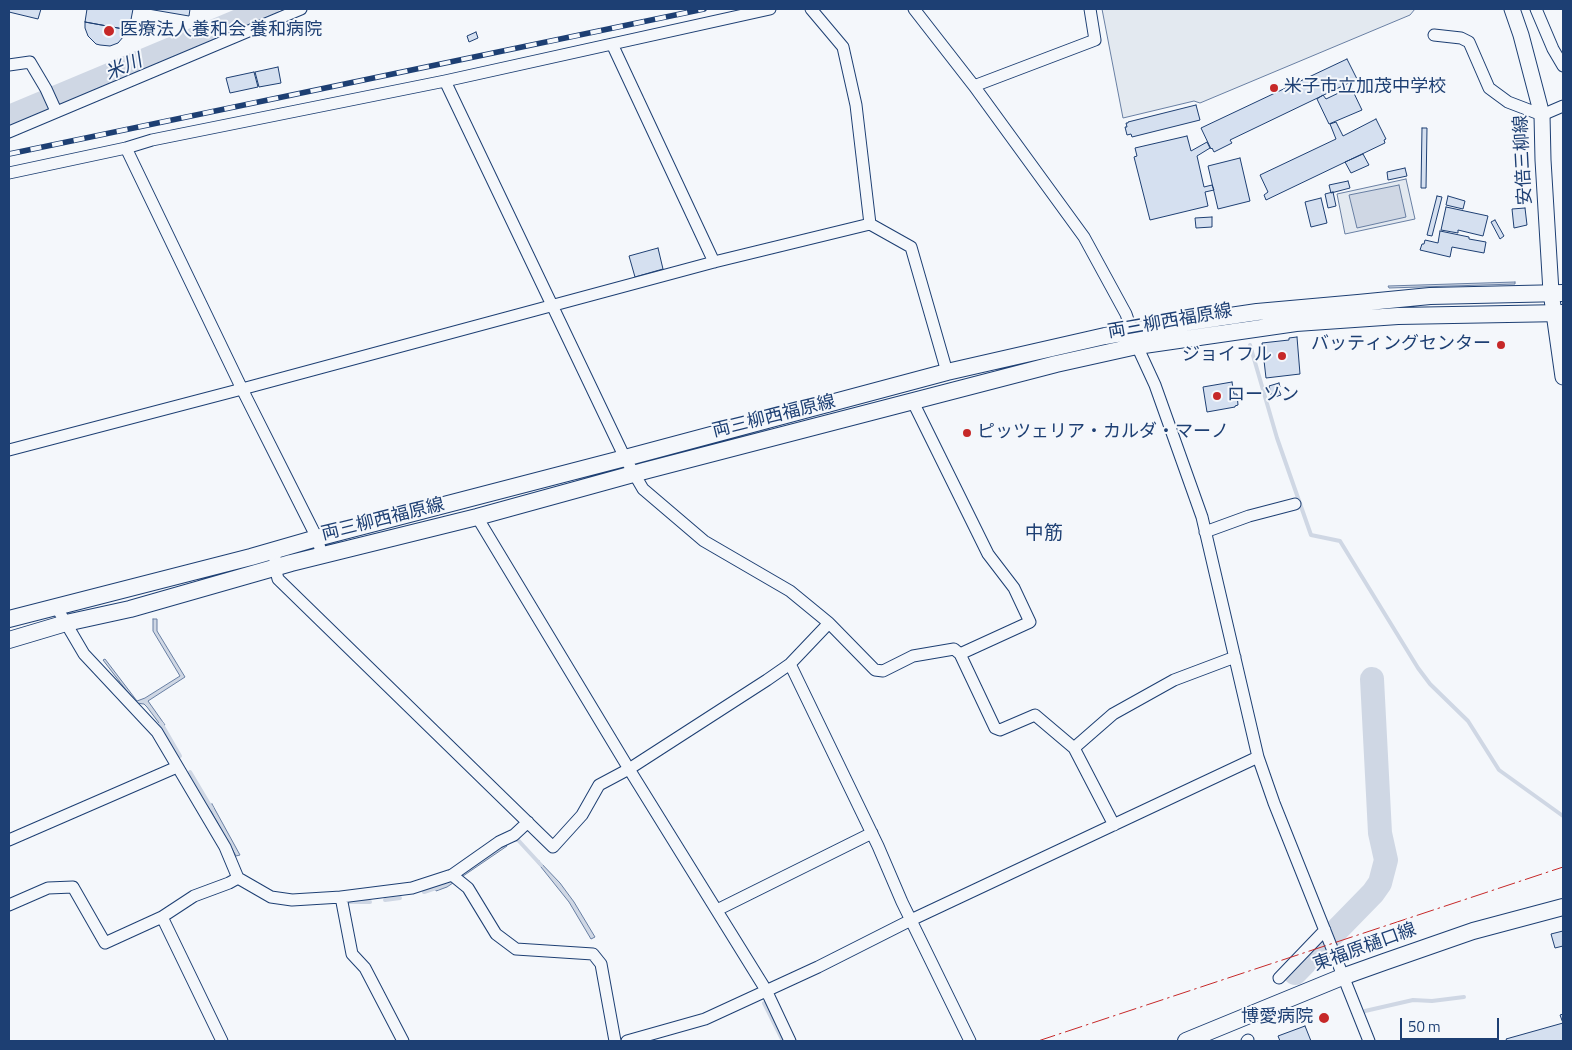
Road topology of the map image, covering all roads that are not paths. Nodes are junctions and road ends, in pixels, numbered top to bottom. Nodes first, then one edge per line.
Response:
1 (301, 9) edge
2 (770, 9) edge
3 (812, 9) edge
4 (914, 9) edge
5 (1090, 9) edge
6 (1512, 9) edge
7 (1536, 9) edge
8 (1434, 35) dead end
9 (612, 44) junction
10 (1558, 50) edge
11 (9, 65) edge
12 (1563, 66) edge
13 (445, 81) junction
14 (974, 86) junction
15 (1563, 106) edge
16 (55, 110) junction
17 (1542, 115) junction
18 (9, 132) edge
19 (126, 148) junction
20 (9, 173) edge
21 (870, 224) junction
22 (714, 262) junction
23 (1557, 292) edge
24 (554, 306) junction
25 (1558, 313) edge
26 (1135, 338) junction
27 (947, 372) junction
28 (1563, 377) edge
29 (242, 389) junction
30 (913, 402) junction
31 (9, 450) edge
32 (625, 458) junction
33 (634, 474) junction
34 (1295, 504) dead end
35 (477, 517) junction
36 (1205, 532) junction
37 (317, 538) junction
38 (275, 550) junction
39 (322, 555) junction
40 (275, 567) junction
41 (57, 608) junction
42 (9, 619) edge
43 (66, 623) junction
44 (829, 623) junction
45 (9, 640) edge
46 (960, 654) junction
47 (1235, 657) junction
48 (790, 664) junction
49 (1074, 748) junction
50 (1258, 757) junction
51 (177, 767) junction
52 (628, 769) junction
53 (528, 822) junction
54 (1114, 825) junction
55 (872, 833) junction
56 (9, 840) edge
57 (238, 878) junction
58 (456, 878) junction
59 (341, 897) junction
60 (9, 905) edge
61 (1563, 907) edge
62 (718, 910) junction
63 (162, 917) junction
64 (911, 920) junction
65 (1325, 931) junction
66 (1342, 977) junction
67 (1279, 978) dead end
68 (766, 990) junction
69 (222, 1041) edge
70 (404, 1041) edge
71 (615, 1041) edge
72 (627, 1041) edge
73 (790, 1041) edge
74 (970, 1041) edge
75 (1186, 1041) edge
76 (1369, 1041) edge

1 - 16 street
2 - 9 street
3 - 21 street
4 - 14 street
5 - 14 street
6 - 17 street, 安倍三柳線
7 - 10 street
8 - 17 street
9 - 13 street
9 - 22 street
10 - 12 street
11 - 16 street
13 - 19 street
13 - 24 street
14 - 26 street
15 - 17 street
16 - 18 street
17 - 23 street, 安倍三柳線
19 - 20 street
19 - 29 street
21 - 22 street
21 - 27 street
22 - 24 street
23 - 25 street, 安倍三柳線
23 - 26 main road, 両三柳西福原線
24 - 29 street
24 - 32 street
25 - 26 main road, 両三柳西福原線
25 - 28 street, 安倍三柳線
26 - 27 main road, 両三柳西福原線
26 - 30 main road, 両三柳西福原線
26 - 36 street
27 - 32 main road, 両三柳西福原線
29 - 31 street
29 - 37 street
30 - 33 main road, 両三柳西福原線
30 - 46 street
32 - 33 street
32 - 37 main road, 両三柳西福原線
33 - 35 main road, 両三柳西福原線
33 - 44 street
34 - 36 street
35 - 39 main road, 両三柳西福原線
35 - 52 street
36 - 47 street
37 - 38 main road, 両三柳西福原線
37 - 39 street
38 - 40 street
38 - 41 main road, 両三柳西福原線
39 - 40 main road, 両三柳西福原線
40 - 43 main road, 両三柳西福原線
40 - 53 street
41 - 42 main road, 両三柳西福原線
41 - 43 street
43 - 45 main road, 両三柳西福原線
43 - 51 street
44 - 46 street
44 - 48 street
46 - 49 street
47 - 49 street
47 - 50 street
48 - 52 street
48 - 55 street
49 - 54 street
50 - 54 street
50 - 65 street
51 - 56 street
51 - 57 street
52 - 53 street
52 - 62 street
53 - 58 street
54 - 64 street
55 - 62 street
55 - 64 street
57 - 59 street
57 - 63 street
58 - 59 street
58 - 71 street
59 - 70 street
60 - 63 street
61 - 66 main road, 東福原樋口線
62 - 68 street
63 - 69 street
64 - 68 street
64 - 74 street
65 - 66 street
65 - 67 street
66 - 75 main road, 東福原樋口線
66 - 76 street
68 - 72 street
68 - 73 street

